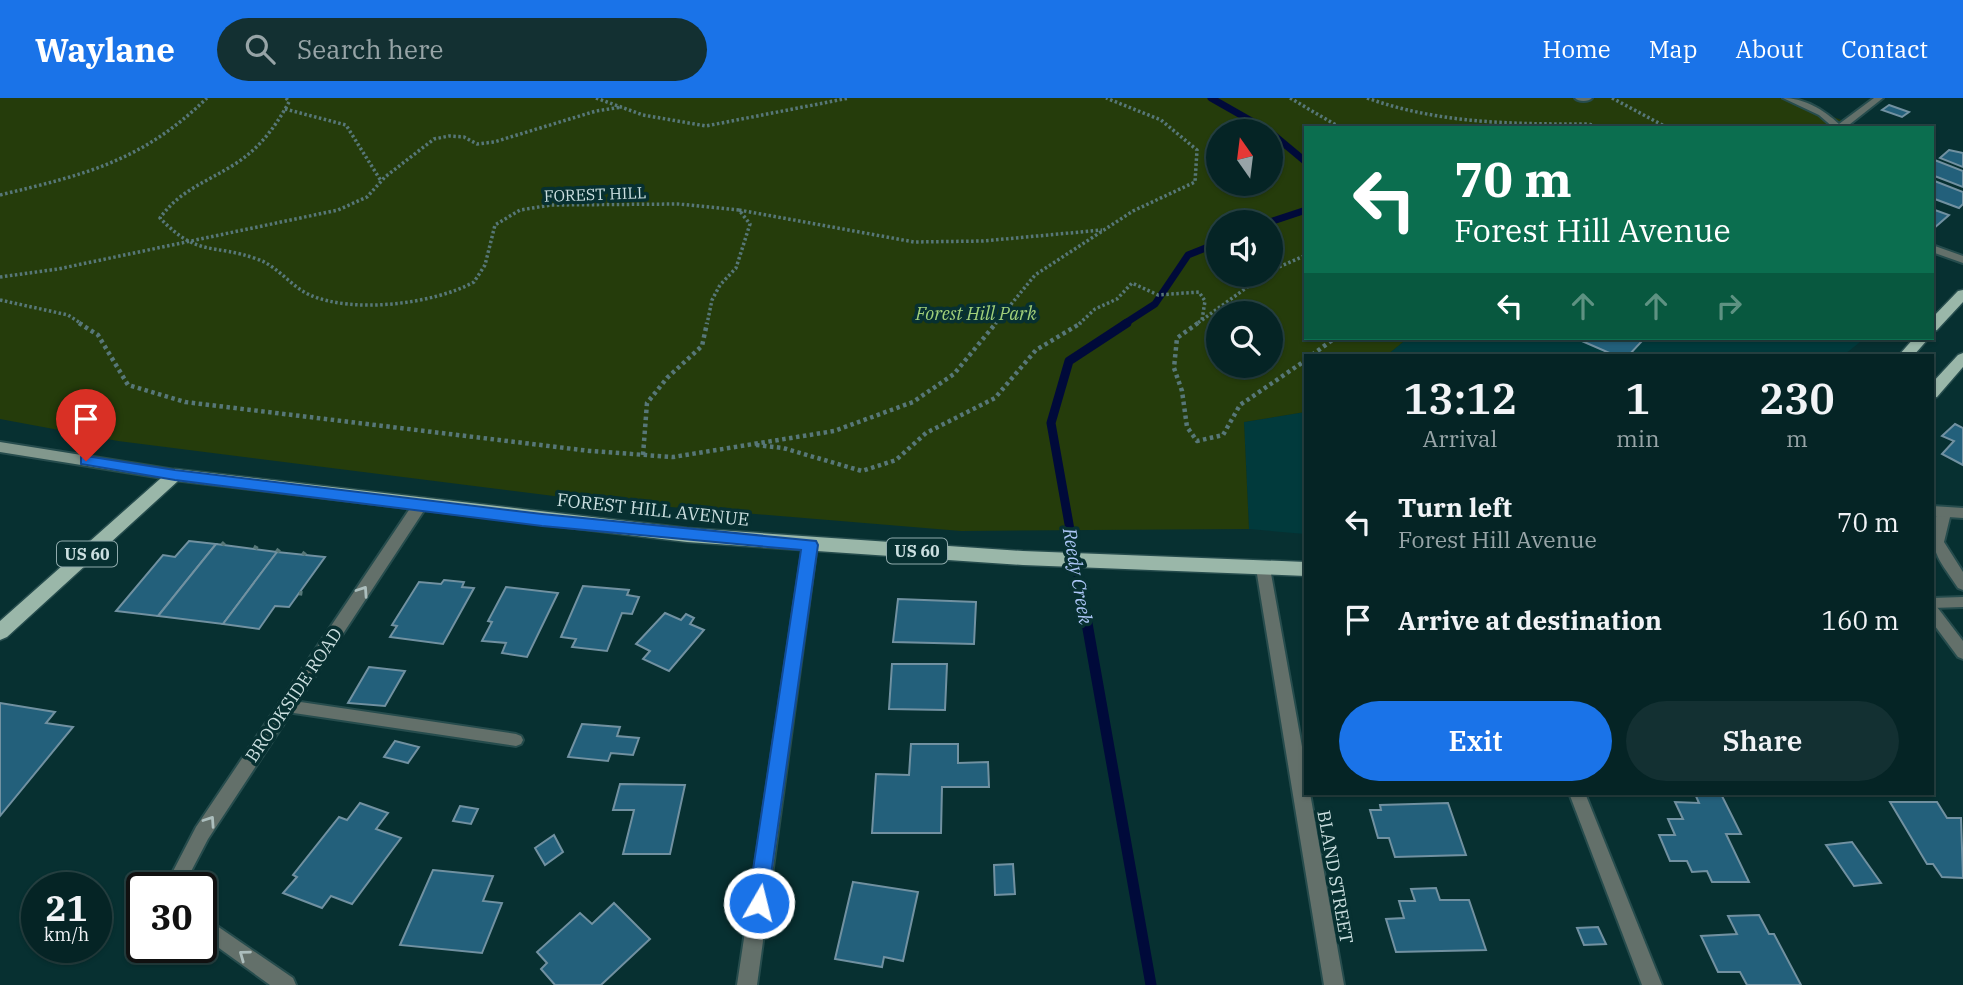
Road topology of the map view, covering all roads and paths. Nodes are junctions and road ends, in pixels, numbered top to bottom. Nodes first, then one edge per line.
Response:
1 (207, 98) edge
2 (286, 98) edge
3 (596, 98) edge
4 (849, 98) edge
5 (1107, 98) edge
6 (1290, 98) edge
7 (1367, 98) edge
8 (1581, 98) edge
9 (1588, 98) edge
10 (1612, 98) edge
11 (1787, 98) edge
12 (1879, 98) edge
13 (622, 107) junction
14 (285, 108) junction
15 (1338, 126) edge
16 (1596, 126) edge
17 (1664, 126) edge
18 (1837, 126) edge
19 (1842, 126) edge
20 (381, 181) junction
21 (0, 195) edge
22 (738, 210) junction
23 (1104, 230) junction
24 (194, 242) junction
25 (1934, 248) edge
26 (1304, 256) edge
27 (1963, 260) edge
28 (1283, 265) edge
29 (0, 277) edge
30 (1247, 287) edge
31 (1963, 294) edge
32 (0, 300) edge
33 (1202, 320) junction
34 (1934, 325) edge
35 (1332, 340) edge
36 (1920, 340) edge
37 (1313, 354) edge
38 (1907, 354) edge
39 (1963, 358) edge
40 (1304, 361) edge
41 (1934, 391) edge
42 (748, 444) junction
43 (0, 446) edge
44 (643, 455) junction
45 (175, 475) junction
46 (420, 505) junction
47 (1938, 512) edge
48 (1963, 513) edge
49 (810, 545) junction
50 (1263, 568) junction
51 (1304, 569) edge
52 (1963, 584) edge
53 (1963, 602) edge
54 (1934, 603) edge
55 (1934, 614) edge
56 (0, 632) edge
57 (1963, 653) edge
58 (287, 706) junction
59 (516, 740) dead end
60 (1578, 795) edge
61 (182, 872) edge
62 (217, 935) edge
63 (286, 985) edge
64 (747, 985) edge
65 (1334, 985) edge
66 (1652, 985) edge

1 - 21 path
2 - 14 path, FOREST HILL
3 - 13 path
4 - 13 path
5 - 23 path
6 - 15 path
7 - 16 path
8 - 9 street
10 - 17 path
11 - 18 lane
12 - 19 lane
13 - 20 path
14 - 20 path
14 - 24 path, FOREST HILL
20 - 24 path
22 - 23 path
22 - 24 path, FOREST HILL
22 - 44 path
23 - 42 path
24 - 29 path
25 - 27 street
26 - 28 path
30 - 33 path
31 - 34 main road
32 - 44 path
33 - 40 path
33 - 42 path
35 - 37 path
36 - 38 main road
39 - 41 main road
42 - 44 path
43 - 45 main road, FOREST HILL AVENUE
45 - 46 main road, FOREST HILL AVENUE / US 60
45 - 56 main road, US 60
46 - 49 main road, FOREST HILL AVENUE / US 60
58 -> 46 street, BROOKSIDE ROAD
47 - 48 street
47 - 52 street
49 - 50 main road, FOREST HILL AVENUE / US 60
49 - 64 street
50 - 51 main road, FOREST HILL AVENUE / US 60
50 - 65 street, BLAND STREET
53 - 54 lane
55 - 57 street
58 - 59 lane
61 -> 58 street, BROOKSIDE ROAD
60 - 66 street
63 -> 62 street

